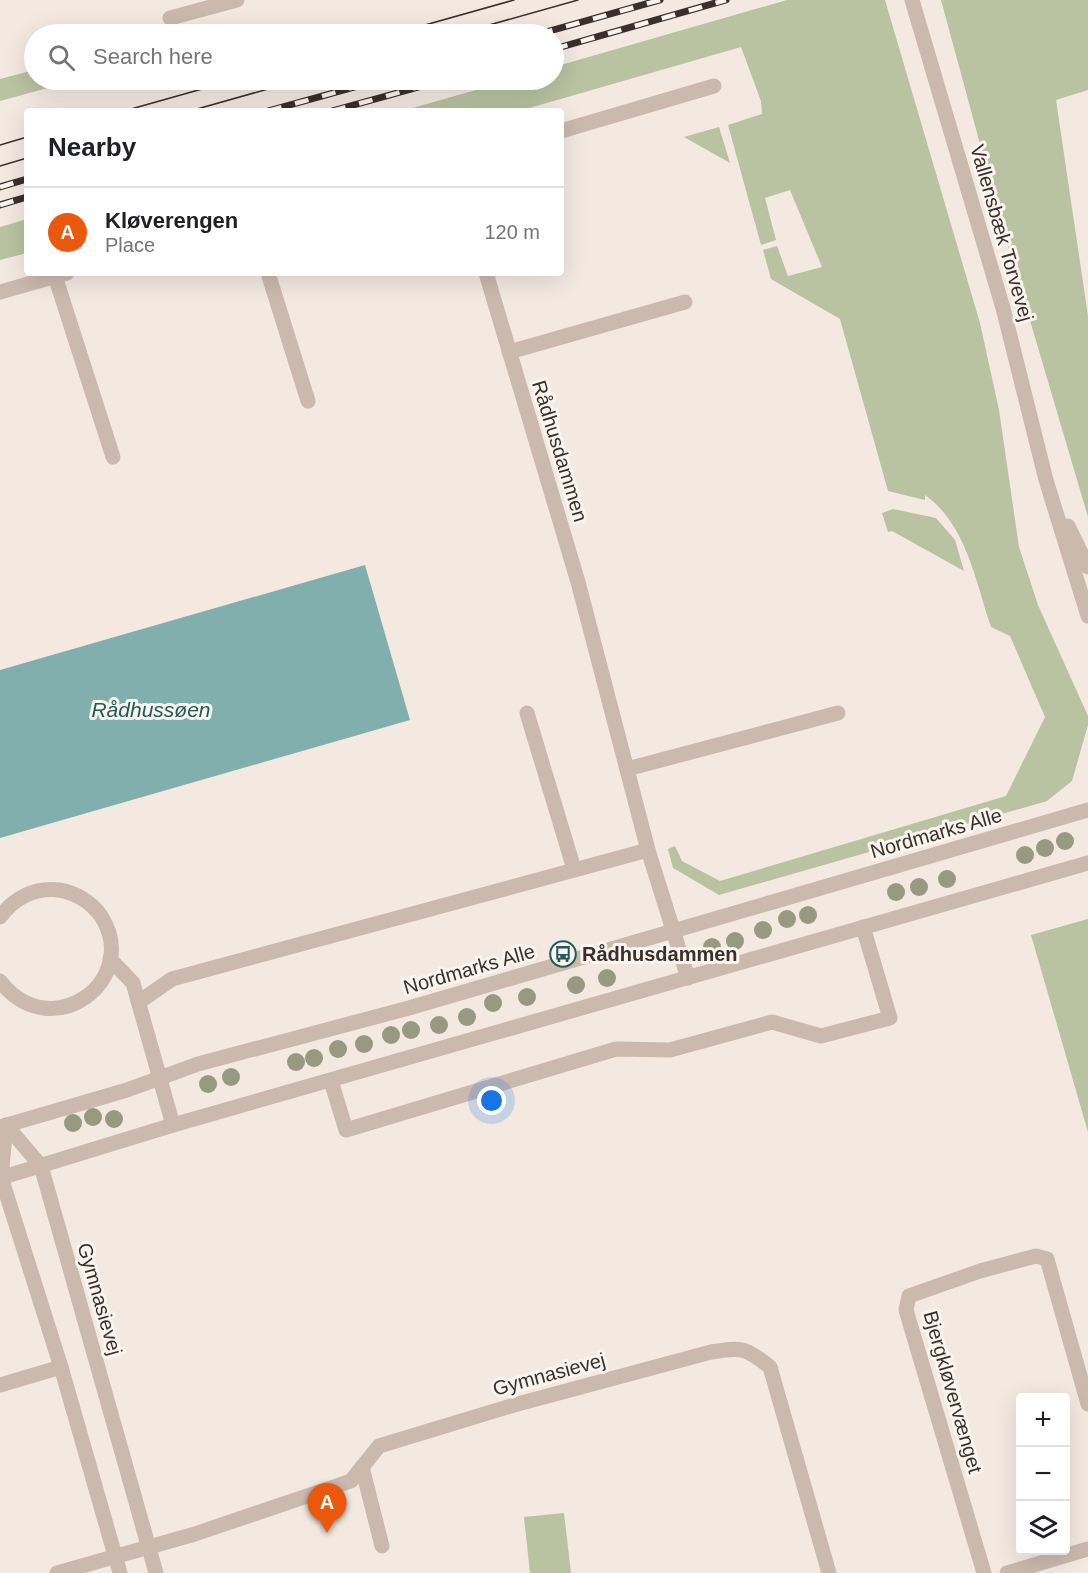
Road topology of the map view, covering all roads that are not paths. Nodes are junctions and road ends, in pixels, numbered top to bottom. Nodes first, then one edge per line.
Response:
1 (237, 0) edge
2 (912, 0) edge
3 (170, 18) dead end
4 (714, 86) dead end
5 (564, 130) edge
6 (57, 276) edge
7 (61, 276) edge
8 (269, 276) edge
9 (487, 276) edge
10 (0, 292) edge
11 (685, 302) dead end
12 (508, 352) junction
13 (308, 401) dead end
14 (113, 457) dead end
15 (1046, 480) junction
16 (1088, 567) edge
17 (1088, 616) edge
18 (527, 713) dead end
19 (838, 713) dead end
20 (627, 770) junction
21 (1088, 810) edge
22 (648, 850) junction
23 (1088, 863) edge
24 (573, 870) junction
25 (0, 917) edge
26 (863, 927) junction
27 (672, 932) junction
28 (110, 959) junction
29 (688, 978) junction
30 (0, 981) edge
31 (139, 1002) junction
32 (159, 1078) junction
33 (331, 1082) junction
34 (173, 1125) junction
35 (3, 1126) edge
36 (41, 1166) junction
37 (1, 1178) edge
38 (61, 1367) junction
39 (0, 1385) edge
40 (1088, 1404) edge
41 (362, 1467) junction
42 (381, 1546) dead end
43 (148, 1547) junction
44 (1088, 1549) edge
45 (115, 1556) junction
46 (57, 1573) edge
47 (120, 1573) edge
48 (156, 1573) edge
49 (829, 1573) edge
50 (984, 1573) edge
51 (1007, 1573) edge

1 - 3 street
2 - 15 street, Vallensbæk Torvevej
4 - 5 street
6 - 10 street
7 - 14 street
8 - 13 street
9 - 12 street, Rådhusdammen
11 - 12 street
12 - 20 street, Rådhusdammen
15 - 16 street, Vallensbæk Torvevej
15 - 17 street, Vallensbæk Torvevej
18 - 24 street
19 - 20 street
20 - 22 street, Rådhusdammen
21 - 27 street, Nordmarks Alle
22 - 24 street
22 - 27 street, Rådhusdammen
23 - 26 street
24 - 31 street
25 - 28 street
26 - 29 street
26 - 33 street
27 - 29 street, Rådhusdammen
27 - 32 street, Nordmarks Alle
28 - 30 street
28 - 31 street
29 - 33 street
31 - 32 street
32 - 34 street
32 - 35 street, Nordmarks Alle
33 - 34 street
34 - 36 street
35 - 36 street
35 - 37 street
36 - 37 street
36 - 43 street, Gymnasievej
37 - 38 street
38 - 39 street
38 - 45 street
40 - 50 street, Bjergkløvervænget
41 - 42 street
41 - 43 street, Gymnasievej
41 - 49 street, Gymnasievej
43 - 45 street, Gymnasievej
43 - 48 street, Gymnasievej
44 - 51 street
45 - 46 street, Gymnasievej
45 - 47 street

